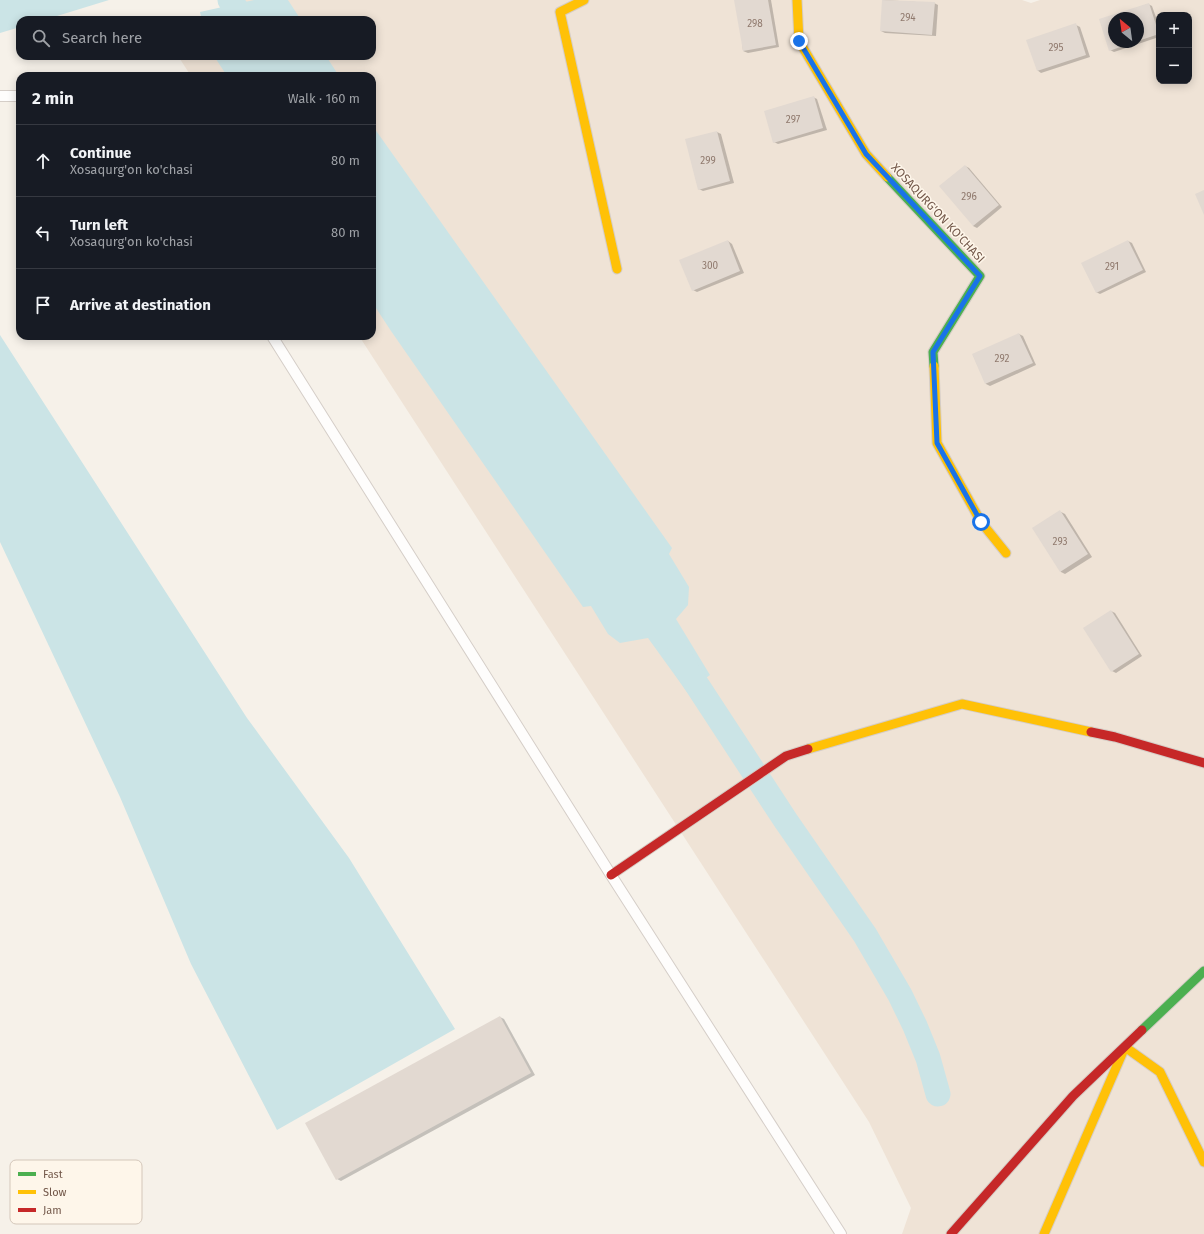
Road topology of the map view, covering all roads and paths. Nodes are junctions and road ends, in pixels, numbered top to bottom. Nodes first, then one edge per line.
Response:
1 (584, 0) edge
2 (797, 0) edge
3 (0, 96) edge
4 (16, 96) edge
5 (617, 269) dead end
6 (275, 340) edge
7 (1006, 553) dead end
8 (1204, 763) edge
9 (611, 875) junction
10 (1204, 971) edge
11 (1125, 1047) junction
12 (1204, 1162) edge
13 (841, 1234) edge
14 (951, 1234) edge
15 (1044, 1234) edge

1 - 5 street
2 - 7 street, XOSAQURG'ON KO'CHASI
3 - 4 lane
6 - 9 lane
8 - 9 street
9 - 13 lane
10 - 11 street
11 - 12 street
11 - 14 street
11 - 15 street

